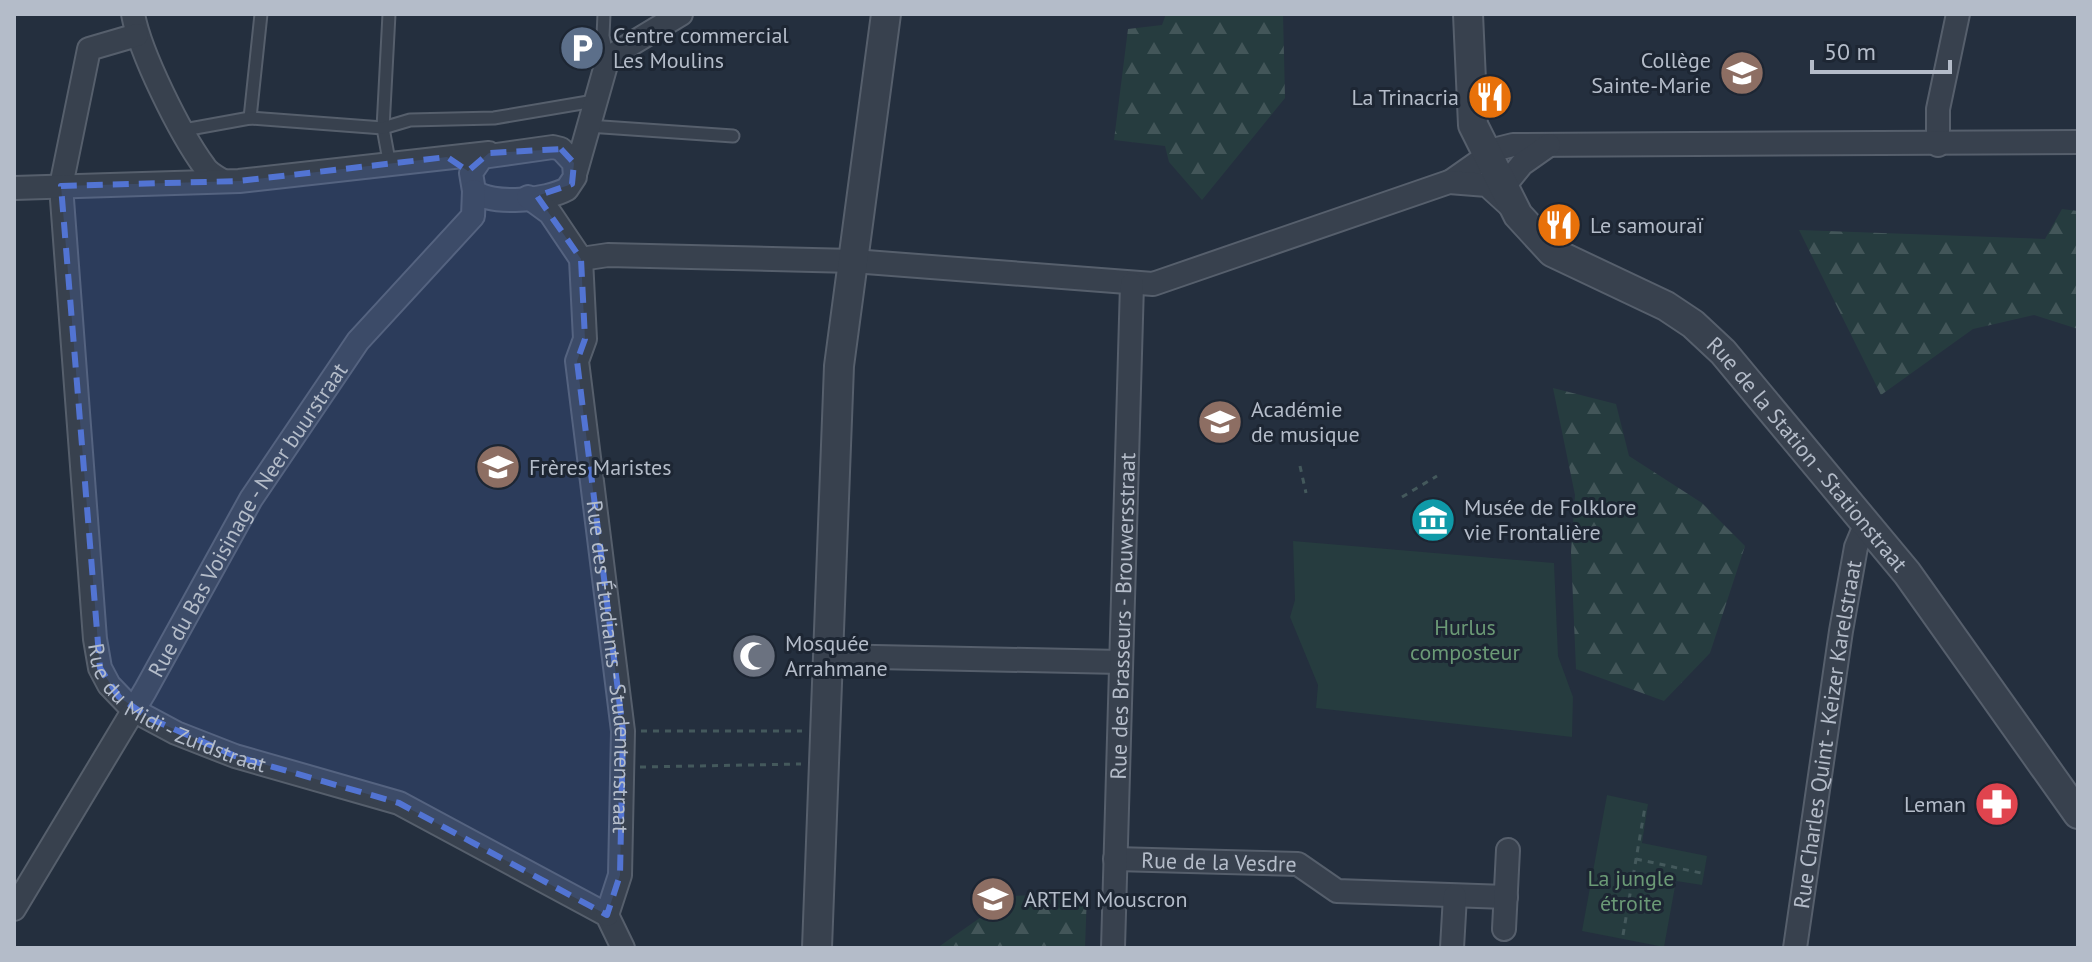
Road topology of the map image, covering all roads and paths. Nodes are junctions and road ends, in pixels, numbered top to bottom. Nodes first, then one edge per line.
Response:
1 (261, 14) edge
2 (389, 14) edge
3 (604, 14) edge
4 (681, 14) edge
5 (886, 14) edge
6 (1468, 14) edge
7 (1958, 14) edge
8 (135, 24) edge
9 (608, 58) junction
10 (250, 118) junction
11 (589, 119) junction
12 (383, 128) junction
13 (184, 130) junction
14 (733, 136) dead end
15 (2078, 142) edge
16 (1549, 145) junction
17 (1938, 145) junction
18 (553, 147) junction
19 (489, 153) junction
20 (1487, 156) junction
21 (447, 157) junction
22 (390, 166) junction
23 (574, 177) junction
24 (223, 181) junction
25 (472, 182) junction
26 (1449, 182) junction
27 (1505, 185) junction
28 (61, 186) junction
29 (14, 188) edge
30 (528, 197) junction
31 (1518, 215) junction
32 (564, 233) junction
33 (581, 259) junction
34 (853, 261) junction
35 (1132, 284) junction
36 (1300, 466) dead end
37 (1437, 476) dead end
38 (1306, 493) dead end
39 (1402, 497) dead end
40 (1866, 523) junction
41 (828, 656) junction
42 (1121, 662) junction
43 (133, 710) junction
44 (623, 731) junction
45 (826, 731) junction
46 (824, 764) junction
47 (622, 767) junction
48 (1645, 807) dead end
49 (2078, 814) edge
50 (1508, 850) dead end
51 (1115, 859) junction
52 (1636, 859) junction
53 (1701, 873) dead end
54 (1455, 896) junction
55 (1506, 897) junction
56 (14, 909) edge
57 (607, 915) junction
58 (1504, 929) dead end
59 (1623, 935) dead end
60 (623, 948) edge
61 (817, 948) edge
62 (1113, 948) edge
63 (1452, 948) edge
64 (1795, 948) edge

1 - 10 lane
2 - 12 lane
3 - 9 lane
4 - 9 street
5 - 34 street
6 - 20 street, Rue de la Station - Stationstraat
7 - 17 street
8 - 13 street
8 - 28 street, Rue du Midi - Zuidstraat
9 - 11 street
10 - 12 lane
10 - 13 lane
11 - 12 lane
11 - 14 lane
11 - 18 street
11 - 23 street
12 - 22 lane
13 - 24 street
15 - 17 street
16 - 17 street
16 - 20 street
16 - 27 street
18 - 19 street
18 - 23 street
19 - 21 street
19 - 25 street
20 - 26 street
20 - 27 street, Rue de la Station - Stationstraat
21 - 22 street
21 - 25 street
22 - 24 street
23 - 30 street
23 - 32 street
24 - 28 street
25 - 30 street
25 - 43 street, Rue du Bas Voisinage - Neer buurstraat
26 - 31 street
26 - 35 street
27 - 31 street, Rue de la Station - Stationstraat
28 - 29 street
28 - 43 street, Rue du Midi - Zuidstraat
30 - 32 street
31 - 40 street, Rue de la Station - Stationstraat
32 - 33 street
33 - 34 street
33 - 44 street, Rue des Étudiants - Studentenstraat
34 - 35 street
34 - 41 street
35 - 42 street, Rue des Brasseurs - Brouwersstraat
36 - 38 path
37 - 39 path
40 - 49 street, Rue de la Station - Stationstraat
40 - 64 street, Rue Charles Quint - Keizer Karelstraat
41 - 42 street
41 - 45 street
42 - 51 street, Rue des Brasseurs - Brouwersstraat
43 - 56 street, Rue du Bas Voisinage - Neer buurstraat
43 - 57 street, Rue du Midi - Zuidstraat
44 - 45 path
44 - 47 street, Rue des Étudiants - Studentenstraat
45 - 46 street
46 - 47 path
46 - 61 street
47 - 57 street, Rue des Étudiants - Studentenstraat
48 - 52 path
50 - 55 street
51 - 54 street, Rue de la Vesdre
51 - 62 street, Rue des Brasseurs - Brouwersstraat
52 - 53 path
52 - 59 path
54 - 55 street, Rue de la Vesdre
54 - 63 street
55 - 58 street
57 - 60 street

